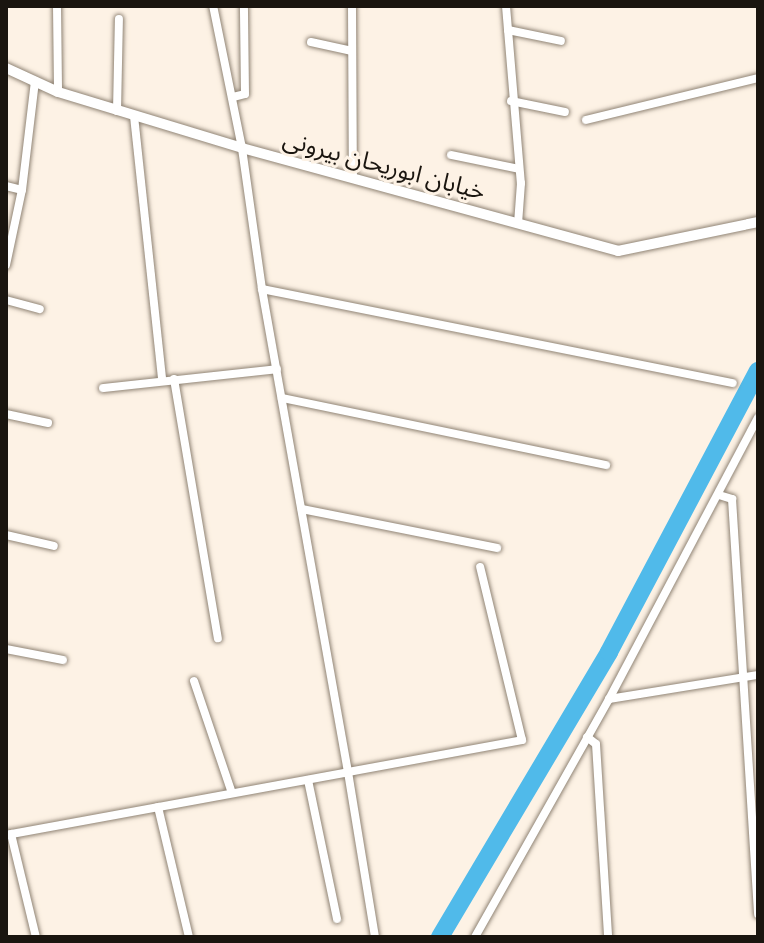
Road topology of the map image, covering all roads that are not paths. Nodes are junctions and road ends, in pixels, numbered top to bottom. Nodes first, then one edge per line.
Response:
1 (57, 6) edge
2 (213, 6) edge
3 (244, 6) edge
4 (352, 6) edge
5 (506, 6) edge
6 (119, 19) dead end
7 (508, 30) junction
8 (561, 41) dead end
9 (311, 42) dead end
10 (352, 51) junction
11 (6, 68) edge
12 (758, 78) edge
13 (35, 81) junction
14 (58, 92) junction
15 (233, 97) junction
16 (511, 101) junction
17 (117, 111) junction
18 (565, 112) dead end
19 (134, 116) junction
20 (586, 120) dead end
21 (242, 148) junction
22 (451, 155) dead end
23 (519, 169) junction
24 (353, 177) junction
25 (6, 186) edge
26 (22, 190) junction
27 (758, 222) edge
28 (518, 224) junction
29 (6, 265) edge
30 (262, 289) junction
31 (6, 300) edge
32 (40, 309) dead end
33 (277, 369) junction
34 (174, 379) junction
35 (162, 380) junction
36 (733, 383) dead end
37 (103, 388) dead end
38 (282, 398) junction
39 (6, 414) edge
40 (758, 418) edge
41 (48, 423) dead end
42 (606, 465) dead end
43 (719, 495) junction
44 (302, 509) junction
45 (6, 535) edge
46 (54, 546) dead end
47 (497, 548) dead end
48 (480, 567) dead end
49 (218, 638) dead end
50 (6, 649) edge
51 (63, 660) dead end
52 (758, 675) edge
53 (745, 677) junction
54 (194, 681) dead end
55 (609, 699) junction
56 (587, 737) junction
57 (348, 772) junction
58 (308, 780) junction
59 (232, 793) junction
60 (158, 807) junction
61 (8, 834) edge
62 (758, 914) edge
63 (337, 919) dead end
64 (36, 937) edge
65 (189, 937) edge
66 (375, 937) edge
67 (475, 937) edge
68 (608, 937) edge

1 - 14 street
2 - 15 street
3 - 15 street
4 - 10 street
5 - 7 street
6 - 17 street
7 - 8 street
7 - 16 street
9 - 10 street
10 - 24 street
11 - 13 street, خیابان ابوریحان بیرونی
12 - 20 street
13 - 14 street, خیابان ابوریحان بیرونی
13 - 26 street
14 - 17 street, خیابان ابوریحان بیرونی
15 - 21 street
16 - 18 street
16 - 23 street
17 - 19 street, خیابان ابوریحان بیرونی
19 - 21 street, خیابان ابوریحان بیرونی
19 - 35 street
21 - 24 street, خیابان ابوریحان بیرونی
21 - 30 street
22 - 23 street
23 - 28 street
24 - 28 street, خیابان ابوریحان بیرونی
25 - 26 street
26 - 29 street
27 - 28 street, خیابان ابوریحان بیرونی
30 - 33 street
30 - 36 street
31 - 32 street
33 - 34 street
33 - 38 street
34 - 35 street
34 - 49 street
35 - 37 street
38 - 42 street
38 - 44 street
39 - 41 street
40 - 43 street
43 - 53 street
43 - 55 street
44 - 47 street
44 - 57 street
45 - 46 street
48 - 57 street
50 - 51 street
52 - 53 street
53 - 55 street
53 - 62 street
54 - 59 street
55 - 56 street
56 - 67 street
56 - 68 street
57 - 58 street
57 - 66 street
58 - 59 street
58 - 63 street
59 - 60 street
60 - 61 street
60 - 65 street
61 - 64 street

